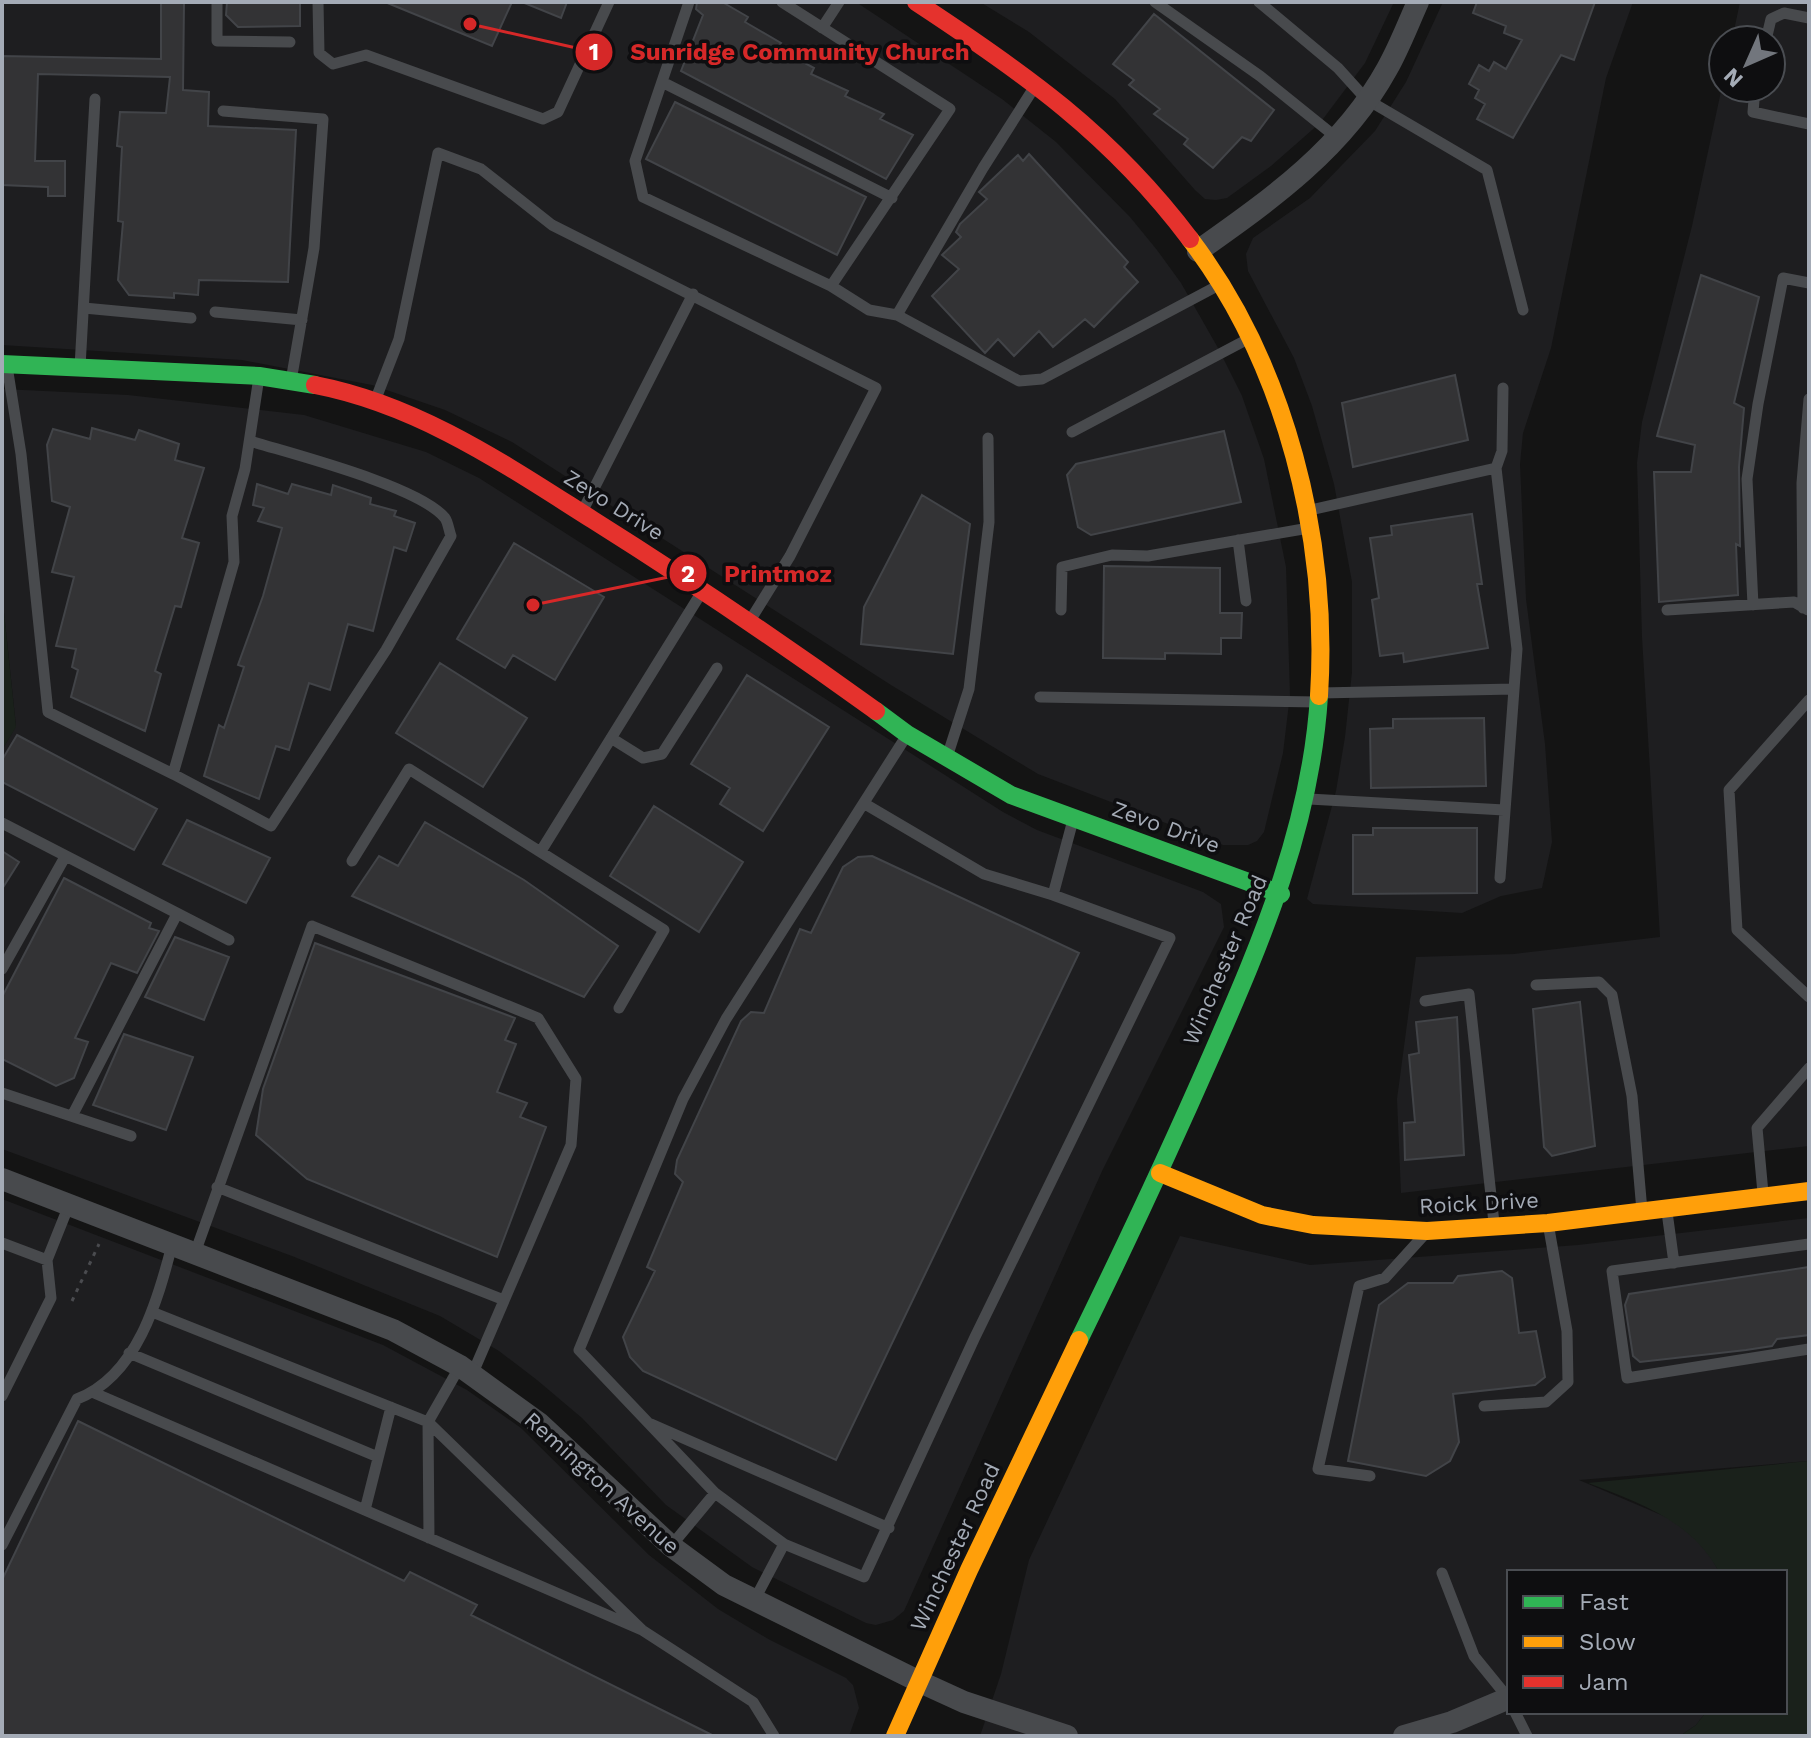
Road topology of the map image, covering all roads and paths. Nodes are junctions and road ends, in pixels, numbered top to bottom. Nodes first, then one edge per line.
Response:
1 (217, 2) edge
2 (318, 2) edge
3 (609, 2) edge
4 (689, 2) edge
5 (782, 2) edge
6 (839, 2) edge
7 (916, 2) edge
8 (1155, 2) edge
9 (1259, 2) edge
10 (1418, 2) edge
11 (1809, 18) edge
12 (1770, 24) edge
13 (822, 28) junction
14 (290, 42) dead end
15 (662, 82) junction
16 (1037, 83) junction
17 (95, 99) dead end
18 (1366, 99) junction
19 (1754, 104) edge
20 (223, 111) dead end
21 (1809, 124) edge
22 (1338, 138) junction
23 (892, 198) junction
24 (1198, 251) junction
25 (1809, 283) edge
26 (1221, 284) junction
27 (831, 286) junction
28 (693, 294) junction
29 (84, 308) junction
30 (1523, 310) dead end
31 (215, 312) dead end
32 (897, 315) junction
33 (191, 318) dead end
34 (302, 320) junction
35 (1249, 339) junction
36 (4, 364) edge
37 (80, 368) junction
38 (259, 376) junction
39 (291, 381) junction
40 (1503, 388) dead end
41 (1809, 399) edge
42 (375, 402) junction
43 (1072, 432) dead end
44 (988, 438) dead end
45 (250, 441) junction
46 (1496, 468) junction
47 (581, 513) junction
48 (1308, 520) junction
49 (1238, 540) junction
50 (703, 590) junction
51 (1246, 601) dead end
52 (1753, 605) junction
53 (1806, 609) edge
54 (1061, 610) dead end
55 (1667, 610) dead end
56 (751, 620) junction
57 (717, 668) dead end
58 (1514, 689) junction
59 (1040, 697) dead end
60 (1319, 698) junction
61 (1809, 700) edge
62 (907, 734) junction
63 (611, 738) junction
64 (947, 758) junction
65 (173, 774) junction
66 (1307, 798) junction
67 (865, 804) junction
68 (1504, 810) junction
69 (1073, 820) junction
70 (2, 823) edge
71 (541, 851) junction
72 (65, 857) junction
73 (352, 861) dead end
74 (1500, 878) dead end
75 (1281, 894) junction
76 (1053, 895) junction
77 (177, 914) junction
78 (229, 940) dead end
79 (2, 969) edge
80 (1536, 985) dead end
81 (1809, 997) edge
82 (1425, 1001) dead end
83 (619, 1008) dead end
84 (1809, 1068) edge
85 (2, 1093) edge
86 (72, 1116) junction
87 (131, 1136) dead end
88 (1160, 1173) junction
89 (2, 1179) edge
90 (217, 1187) junction
91 (1809, 1191) edge
92 (1764, 1198) junction
93 (69, 1205) junction
94 (1667, 1209) junction
95 (1642, 1212) junction
96 (1548, 1223) junction
97 (1495, 1228) junction
98 (1427, 1231) junction
99 (2, 1243) edge
100 (99, 1244) dead end
101 (1809, 1244) edge
102 (172, 1245) junction
103 (195, 1253) junction
104 (47, 1260) junction
105 (1674, 1263) junction
106 (504, 1300) junction
107 (72, 1301) dead end
108 (152, 1312) junction
109 (1809, 1349) edge
110 (129, 1353) junction
111 (466, 1371) junction
112 (92, 1392) junction
113 (2, 1396) edge
114 (1484, 1406) dead end
115 (391, 1407) junction
116 (428, 1422) junction
117 (645, 1422) junction
118 (378, 1457) junction
119 (1370, 1476) dead end
120 (715, 1493) junction
121 (365, 1510) junction
122 (889, 1528) junction
123 (429, 1538) junction
124 (784, 1544) junction
125 (2, 1545) edge
126 (671, 1546) junction
127 (1442, 1573) dead end
128 (754, 1601) junction
129 (642, 1630) junction
130 (918, 1681) junction
131 (1507, 1696) edge
132 (1507, 1699) edge
133 (1516, 1714) edge
134 (774, 1736) edge
135 (895, 1736) edge
136 (1067, 1736) edge
137 (1404, 1736) edge
138 (1527, 1736) edge

1 - 14 lane
2 - 3 lane
4 - 15 lane
5 - 13 lane
6 - 13 lane
7 - 16 street, Winchester Road
8 - 22 lane
9 - 18 lane
10 - 18 street
11 - 12 lane
13 - 23 lane
15 - 23 lane
15 - 27 lane
16 - 24 street, Winchester Road
16 - 32 lane
17 - 29 lane
18 - 22 street
18 - 30 lane
19 - 21 lane
20 - 34 lane
22 - 24 street
23 - 27 lane
24 - 26 street, Winchester Road
25 - 52 lane
26 - 32 lane
26 - 35 street, Winchester Road
27 - 32 lane
28 - 42 lane
28 - 47 lane
28 - 56 lane
29 - 33 lane
29 - 37 lane
31 - 34 lane
34 - 39 lane
35 - 43 lane
35 - 48 street, Winchester Road
36 - 37 street, Zevo Drive
36 - 65 lane
37 - 38 street, Zevo Drive
38 - 39 street, Zevo Drive
38 - 45 lane
39 - 42 street, Zevo Drive
40 - 46 lane
41 - 53 lane
42 - 47 street, Zevo Drive
44 - 64 lane
45 - 65 lane
45 - 65 lane
46 - 48 lane
46 - 58 lane
47 - 50 street, Zevo Drive
48 - 49 lane
48 - 60 street, Winchester Road
49 - 51 lane
49 - 54 lane
50 - 56 street, Zevo Drive
50 - 63 lane
52 - 53 lane
52 - 55 lane
56 - 62 street, Zevo Drive
57 - 63 lane
58 - 60 lane
58 - 68 lane
59 - 60 lane
60 - 66 street, Winchester Road
61 - 81 lane
62 - 64 street, Zevo Drive
62 - 67 lane
63 - 71 lane
64 - 69 street, Zevo Drive
66 - 68 lane
66 - 75 street, Winchester Road
67 - 76 lane
67 - 117 lane
68 - 74 lane
69 - 75 street, Zevo Drive
69 - 76 lane
70 - 72 lane
71 - 73 lane
71 - 83 lane
72 - 77 lane
72 - 79 lane
75 - 88 street, Winchester Road
76 - 122 lane
77 - 78 lane
77 - 86 lane
80 - 95 lane
82 - 97 lane
84 - 92 lane
85 - 86 lane
86 - 87 lane
88 - 98 street, Roick Drive
88 - 130 street, Winchester Road
89 - 93 street, Remington Avenue
90 - 103 lane
90 - 106 lane
90 - 106 lane
91 - 92 street, Roick Drive
92 - 94 street, Roick Drive
93 - 102 street, Remington Avenue
93 - 104 lane
94 - 95 street, Roick Drive
94 - 105 lane
95 - 96 street, Roick Drive
96 - 97 street, Roick Drive
96 - 114 lane
97 - 98 street, Roick Drive
98 - 119 lane
99 - 104 lane
100 - 107 path
101 - 105 lane
102 - 103 street, Remington Avenue
102 - 108 lane
103 - 111 street, Remington Avenue
104 - 113 lane
105 - 109 lane
106 - 111 lane
108 - 110 lane
108 - 115 lane
110 - 112 lane
110 - 118 lane
111 - 116 lane
111 - 126 street, Remington Avenue
112 - 121 lane
112 - 125 lane
115 - 116 lane
115 - 118 lane
116 - 123 lane
116 - 129 lane
117 - 120 lane
117 - 122 lane
118 - 121 lane
120 - 124 lane
120 - 126 lane
121 - 123 lane
122 - 124 lane
123 - 129 lane
124 - 128 lane
126 - 128 street, Remington Avenue
127 - 131 lane
128 - 130 street, Remington Avenue
129 - 134 lane
130 - 135 street, Winchester Road
130 - 136 street, Remington Avenue
132 - 137 street
133 - 138 lane

